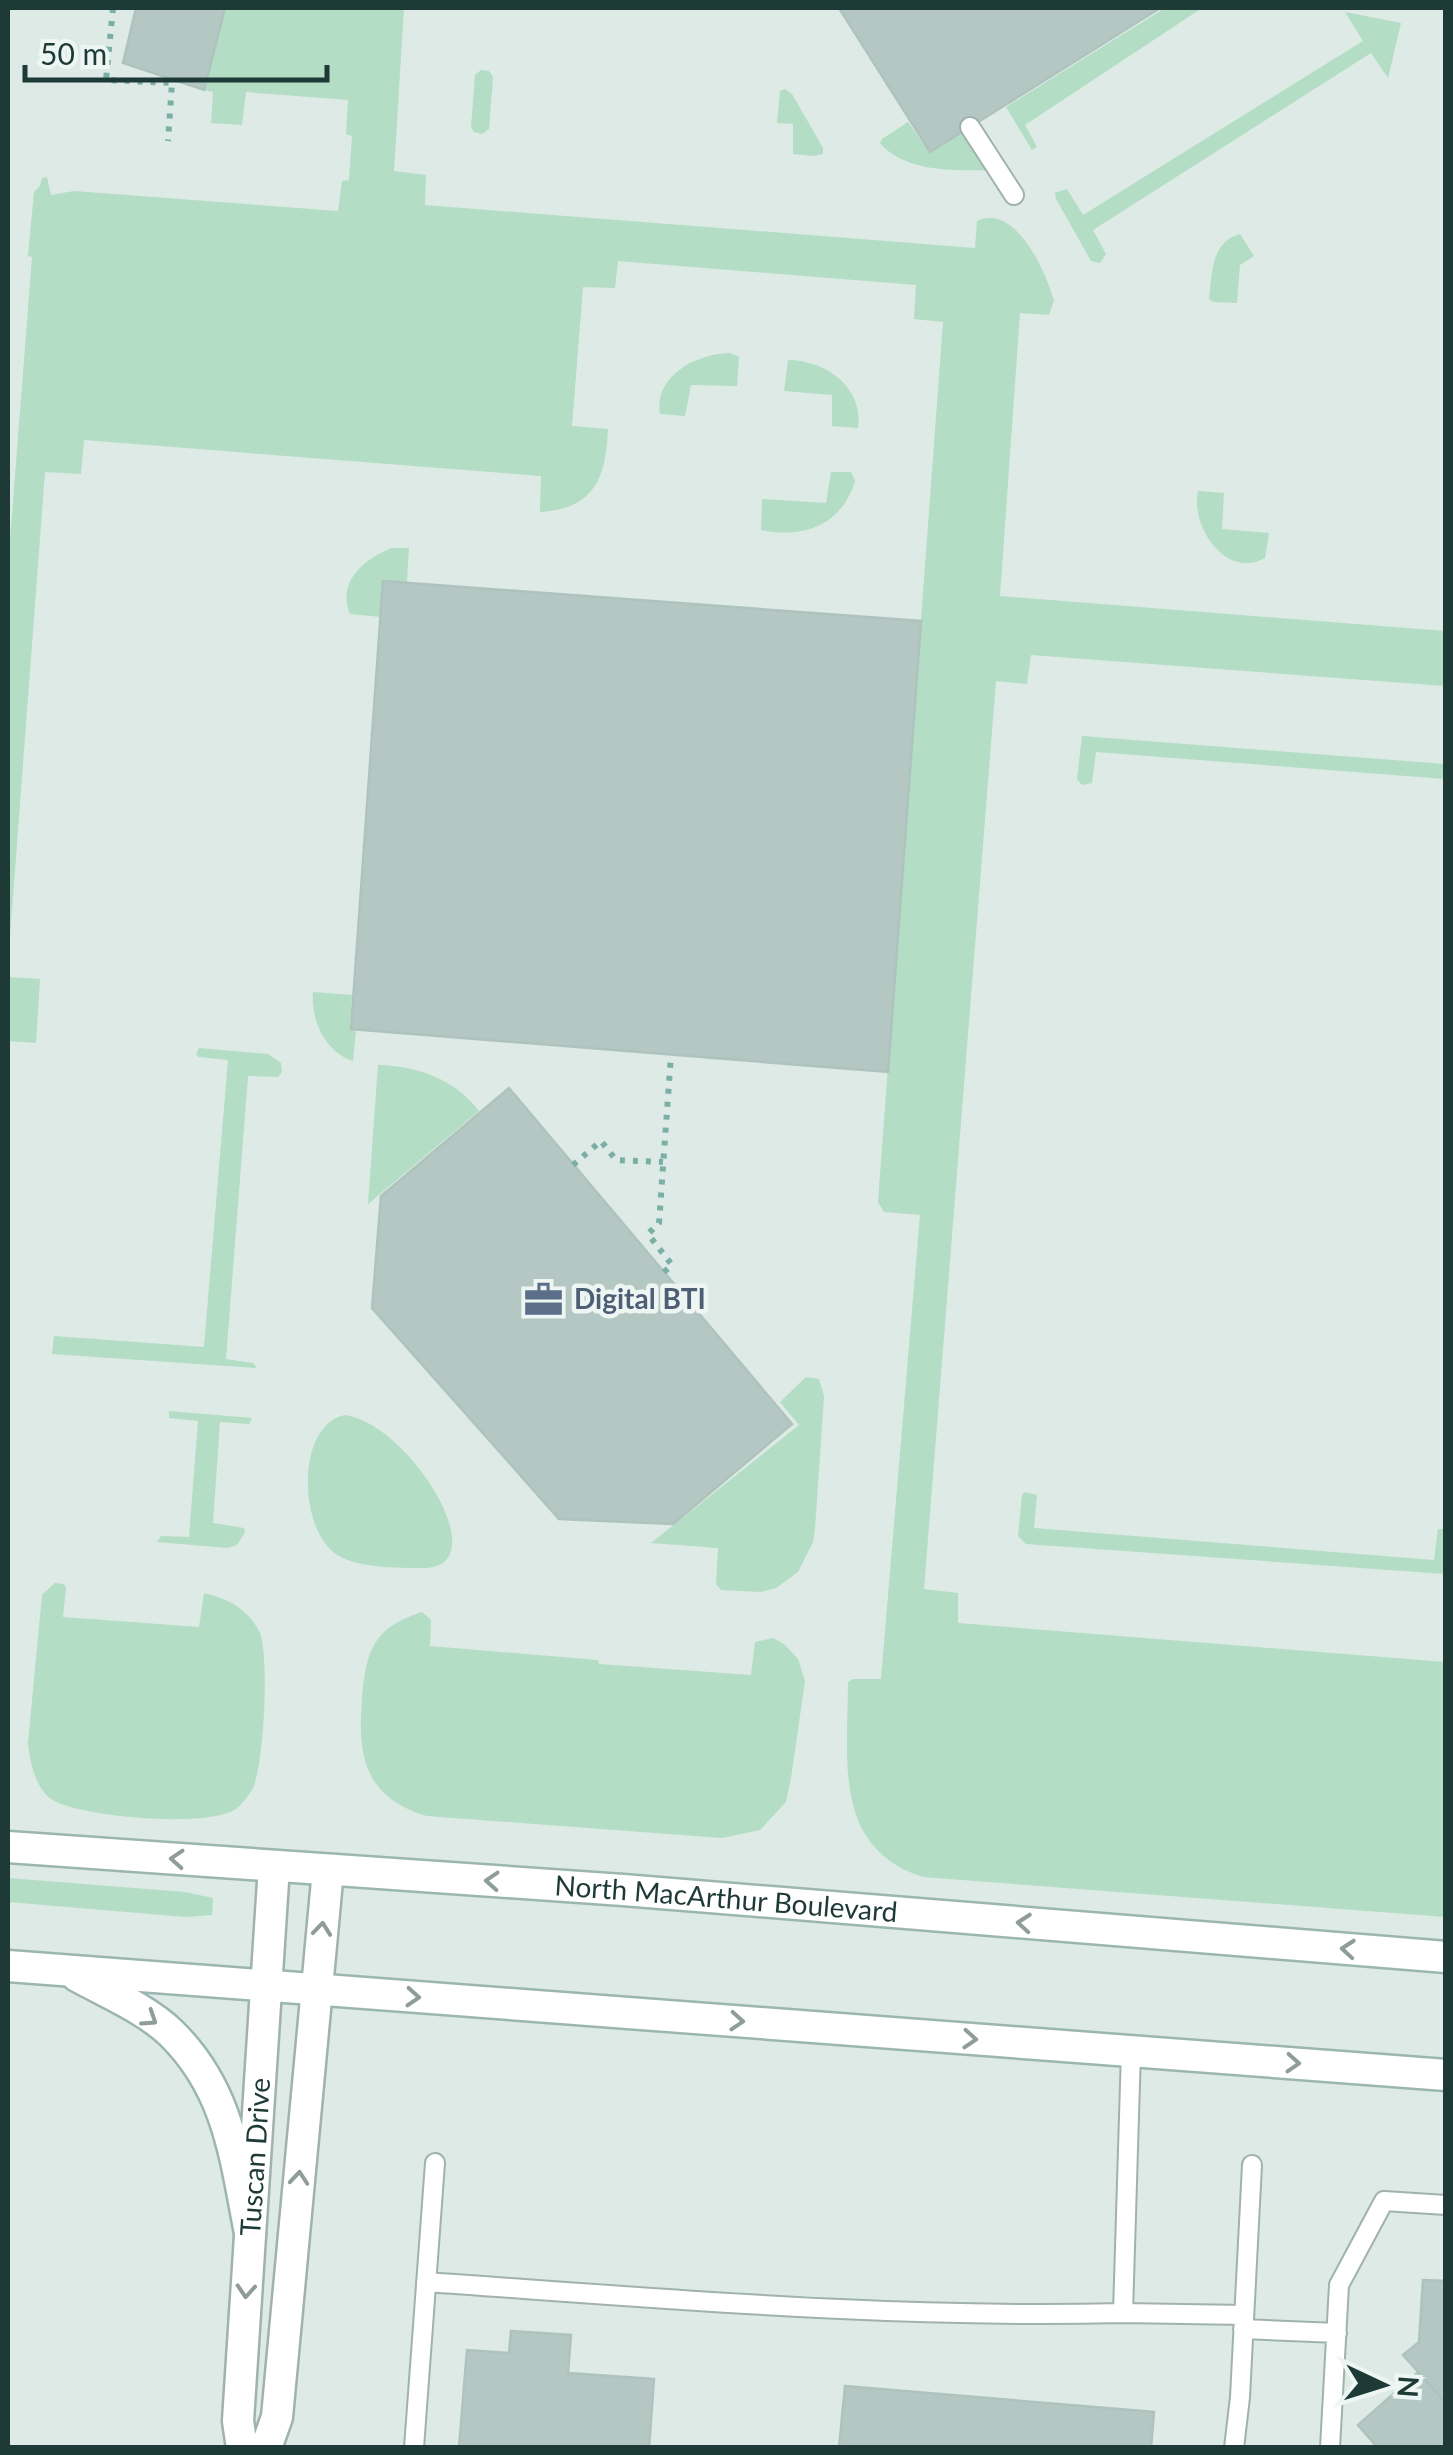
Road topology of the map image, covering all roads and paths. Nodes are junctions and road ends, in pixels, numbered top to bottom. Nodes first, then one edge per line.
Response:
1 (113, 8) edge
2 (970, 127) dead end
3 (168, 141) dead end
4 (1014, 195) dead end
5 (671, 1054) dead end
6 (663, 1162) junction
7 (574, 1165) dead end
8 (664, 1272) dead end
9 (8, 1847) edge
10 (274, 1866) junction
11 (328, 1870) junction
12 (1446, 1957) edge
13 (8, 1966) edge
14 (66, 1970) junction
15 (265, 1984) junction
16 (316, 1989) junction
17 (1132, 2051) junction
18 (1446, 2074) edge
19 (435, 2163) dead end
20 (1252, 2164) dead end
21 (1446, 2204) edge
22 (250, 2233) junction
23 (426, 2282) junction
24 (1123, 2313) junction
25 (1244, 2322) junction
26 (1337, 2333) junction
27 (242, 2448) edge
28 (266, 2448) edge
29 (414, 2448) edge
30 (1234, 2448) edge
31 (1330, 2448) edge

1 - 3 path
2 - 4 lane
5 - 6 path
6 - 7 path
6 - 8 path
10 -> 9 main road, North MacArthur Boulevard
10 - 11 main road, North MacArthur Boulevard
10 - 15 main road, Tuscan Drive
12 -> 11 main road, North MacArthur Boulevard
16 -> 11 main road, Tuscan Drive
13 - 14 main road
14 - 15 main road
14 -> 22 main road
15 - 16 main road
15 - 22 main road, Tuscan Drive
16 -> 17 main road
28 -> 16 main road, Tuscan Drive
17 -> 18 main road
17 - 24 lane
19 - 23 lane
20 - 25 lane
21 - 26 lane
22 -> 27 main road, Tuscan Drive
23 - 24 lane
23 - 29 lane
24 - 25 lane
25 - 26 lane
25 - 30 lane
26 - 31 lane

